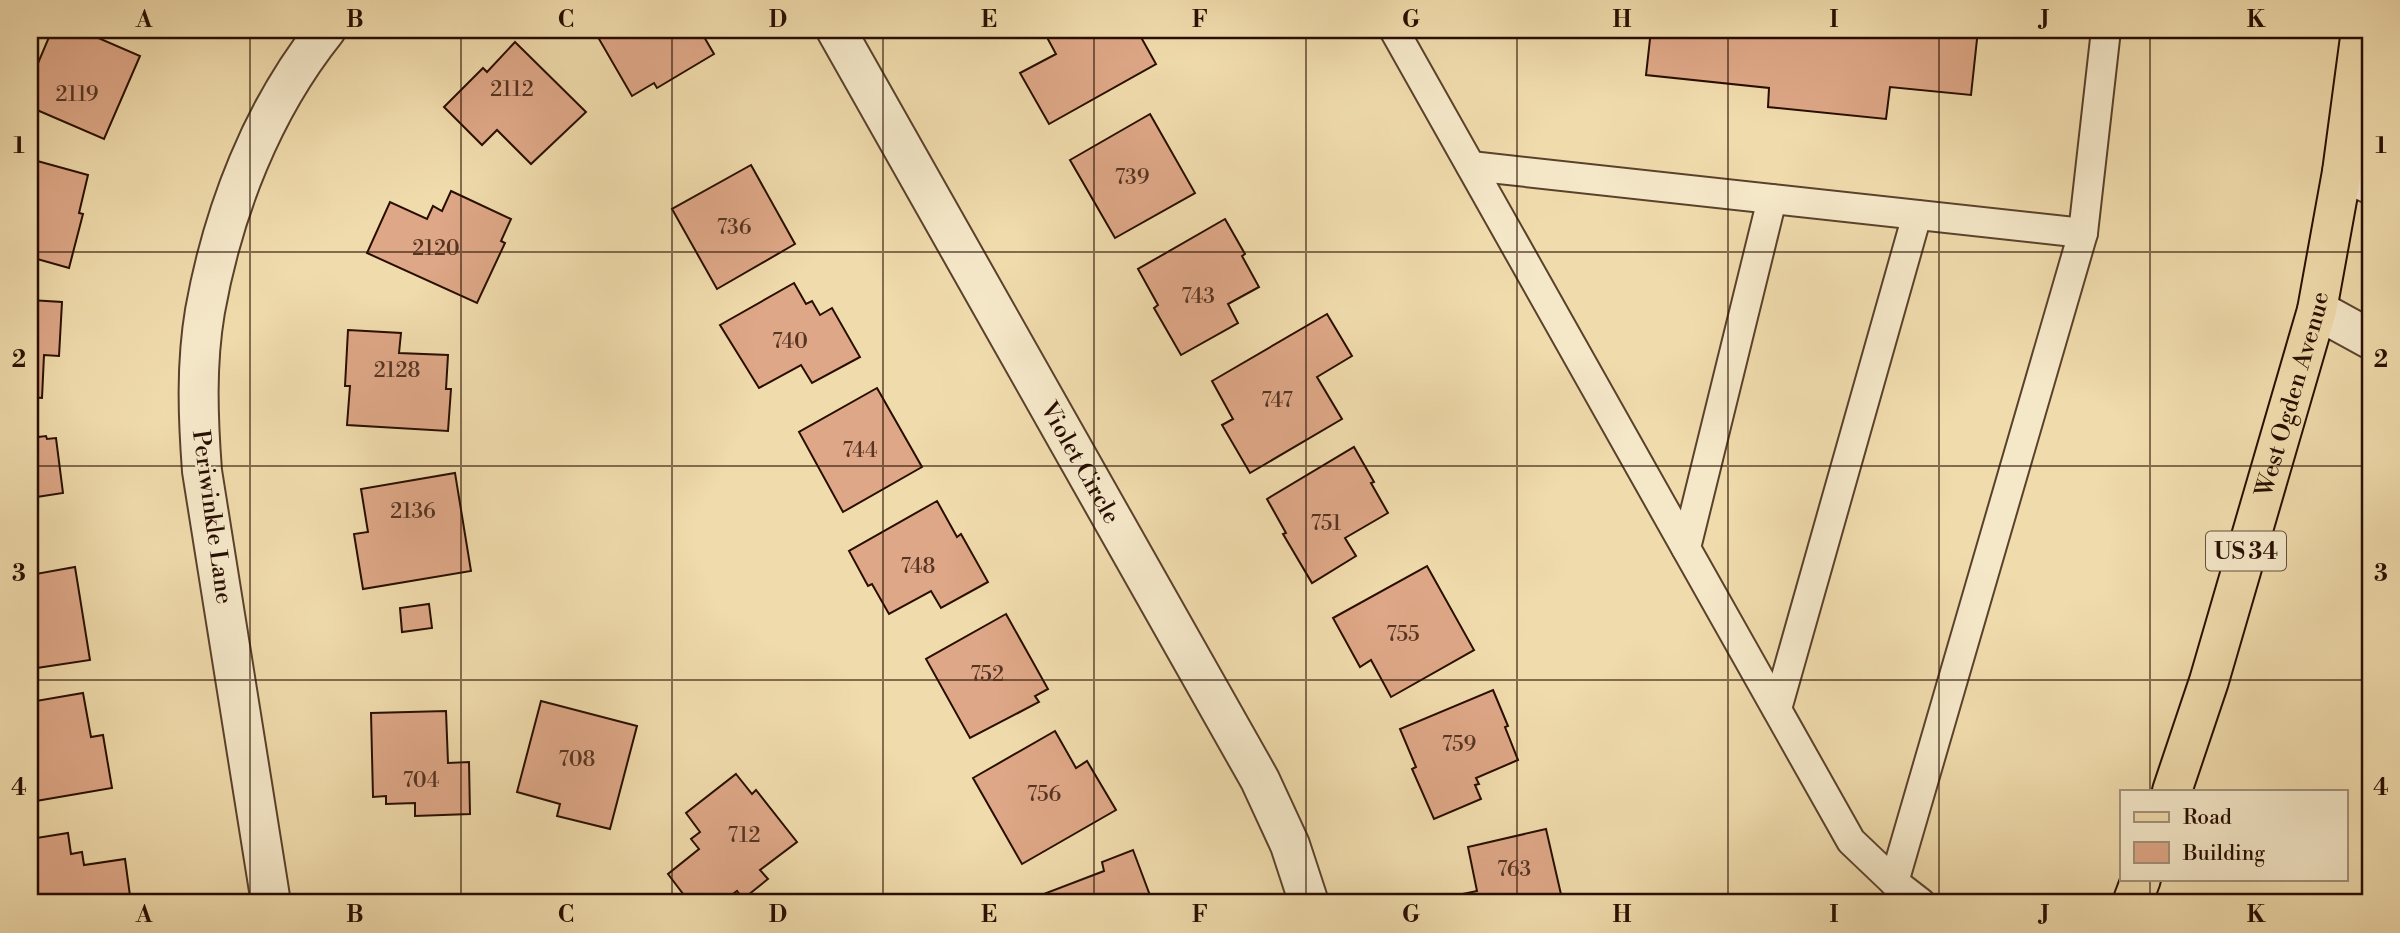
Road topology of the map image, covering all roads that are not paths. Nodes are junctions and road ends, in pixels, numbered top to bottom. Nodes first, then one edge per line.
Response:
1 (326, 30) edge
2 (836, 30) edge
3 (1394, 30) edge
4 (2106, 30) edge
5 (2361, 30) edge
6 (1471, 166) junction
7 (2356, 178) edge
8 (1772, 199) junction
9 (1917, 215) junction
10 (2082, 233) junction
11 (2316, 310) junction
12 (2370, 339) edge
13 (1686, 548) junction
14 (1777, 709) junction
15 (2172, 790) edge
16 (2141, 880) edge
17 (1894, 882) junction
18 (271, 903) edge
19 (1309, 903) edge
20 (1921, 903) edge
21 (2132, 903) edge

1 - 18 street, Periwinkle Lane
2 - 19 street, Violet Circle
3 - 6 lane
4 - 10 lane
5 - 7 main road, West Ogden Avenue / US 34
6 - 8 lane
6 - 13 lane
7 - 11 main road, West Ogden Avenue / US 34
8 - 9 lane
8 - 13 lane
9 - 10 lane
9 - 14 lane
10 - 17 lane
11 - 12 street
11 - 15 main road, West Ogden Avenue / US 34
13 - 14 lane
14 - 17 lane
16 - 21 main road
17 - 20 lane

